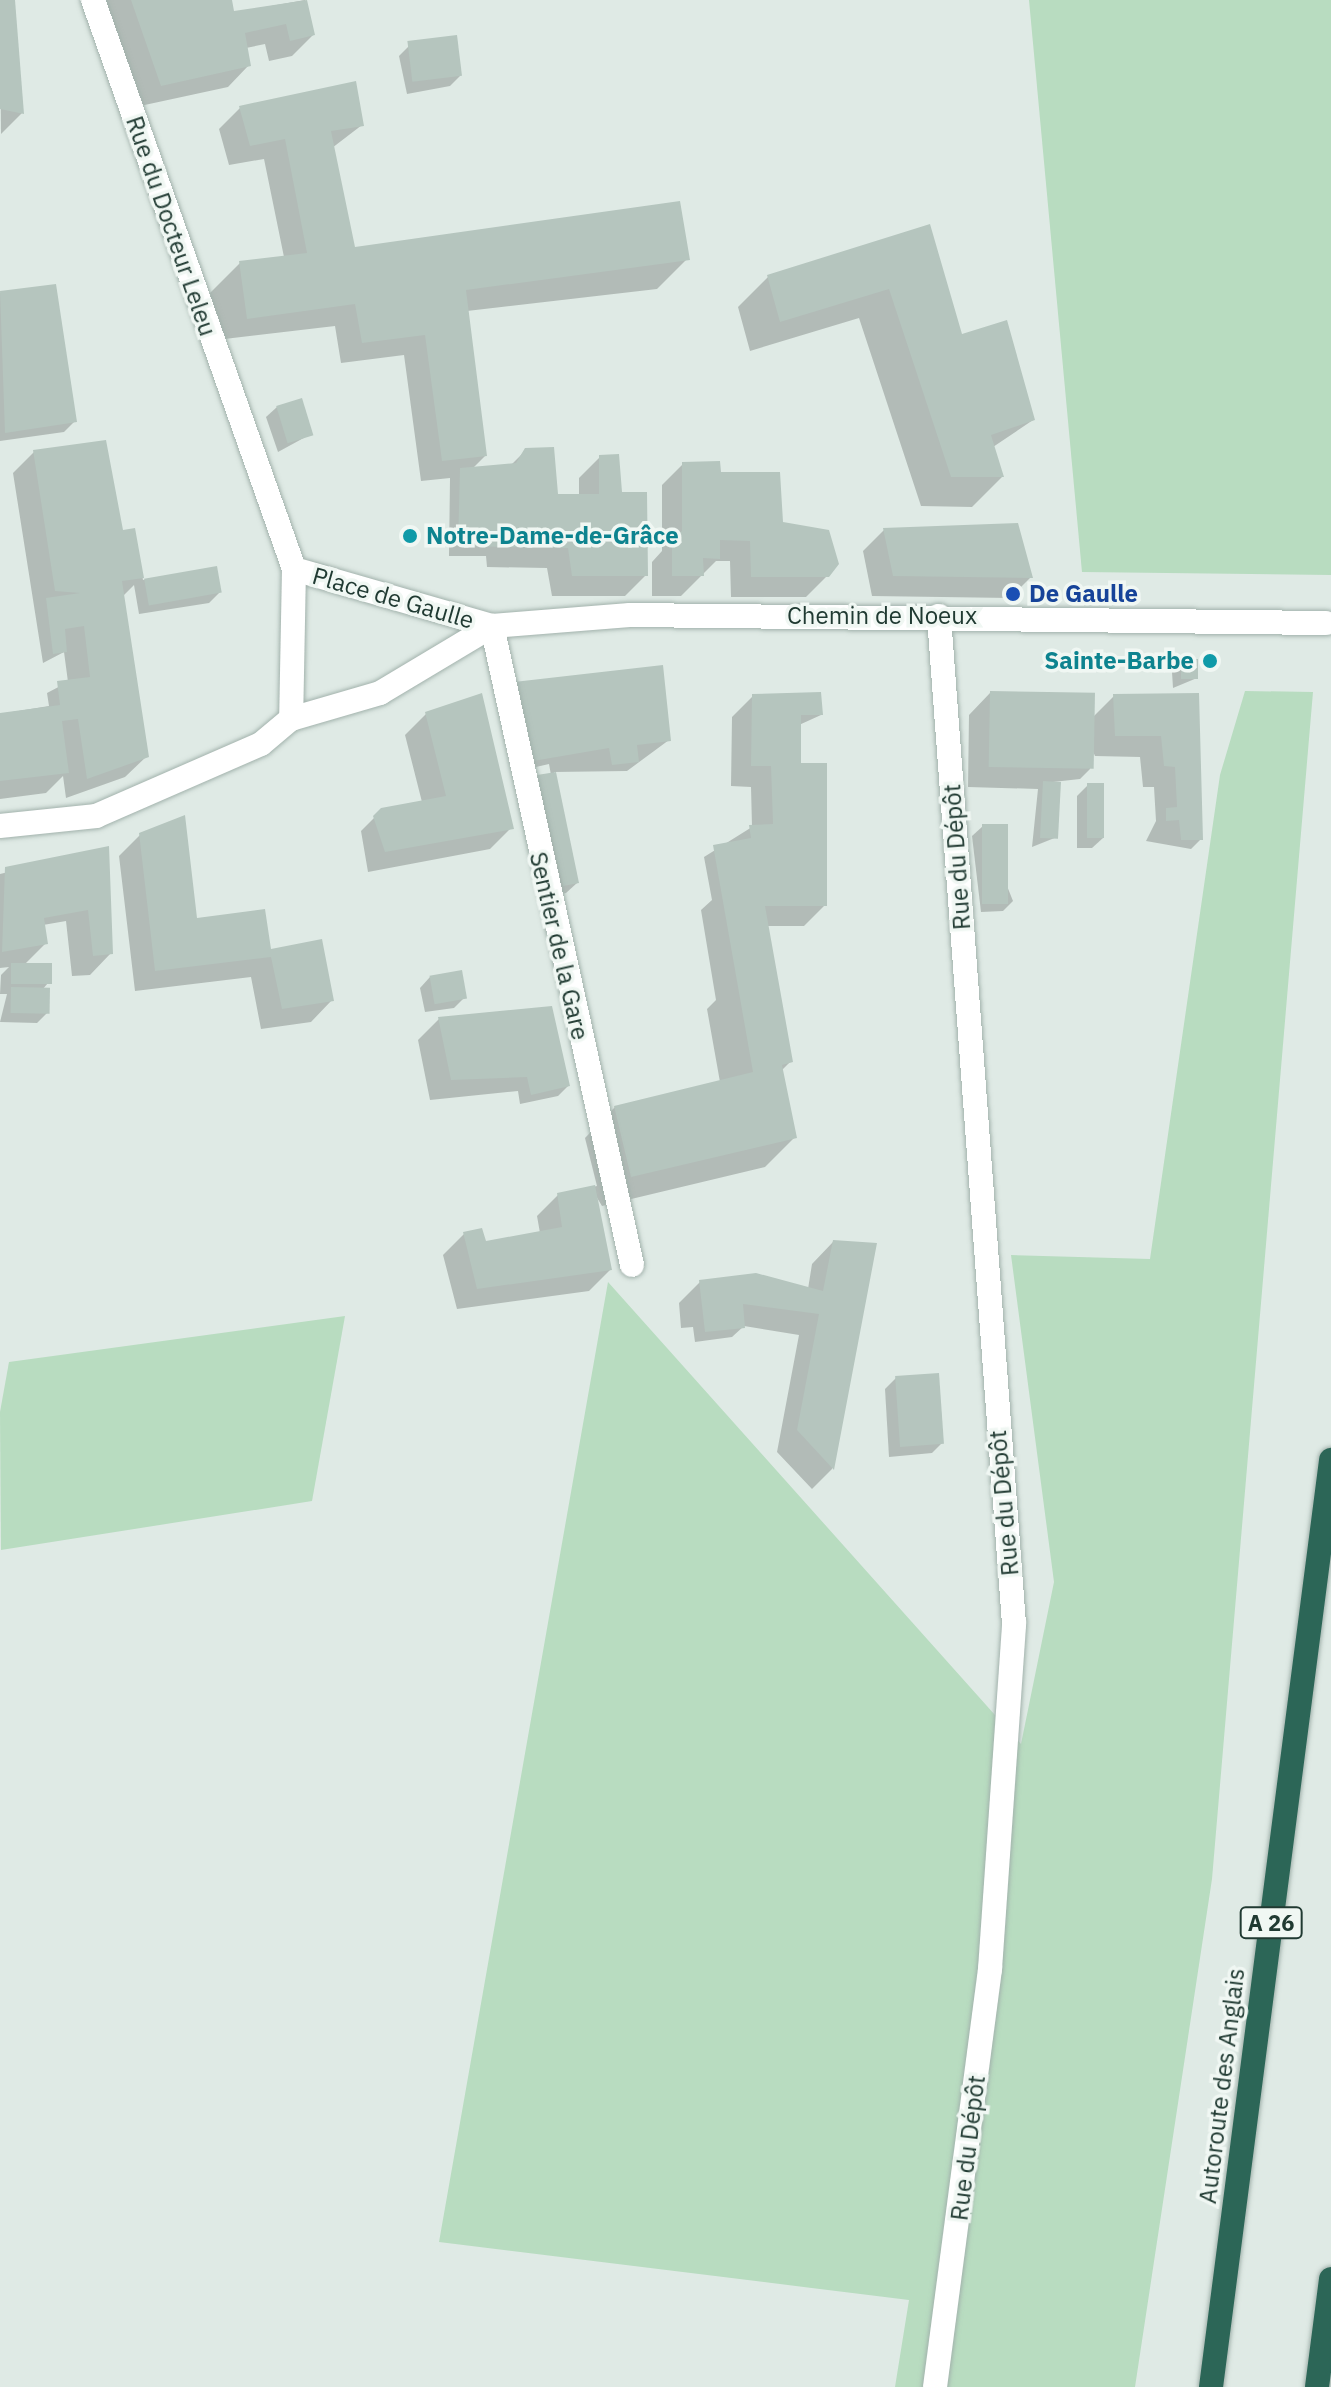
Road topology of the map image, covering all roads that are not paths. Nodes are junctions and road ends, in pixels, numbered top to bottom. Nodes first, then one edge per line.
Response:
1 (93, 0) edge
2 (249, 452) joint
3 (294, 569) junction
4 (630, 615) joint
5 (939, 616) junction
6 (1326, 623) dead end
7 (492, 626) junction
8 (291, 719) junction
9 (0, 826) edge
10 (632, 1265) dead end
11 (1331, 1460) edge
12 (1331, 2279) edge
13 (935, 2387) edge
14 (1211, 2387) edge
15 (1317, 2387) edge

1 - 2 street, Rue du Docteur Leleu
2 - 3 street, Place de Gaulle
3 - 7 street, Place de Gaulle
3 - 8 street, Place de Gaulle
4 - 5 street, Chemin de Noeux
4 - 7 street, Place de Gaulle
5 - 6 street, Chemin de Noeux
5 - 13 street, Rue du Dépôt
7 - 8 street, Place de Gaulle
7 - 10 street, Sentier de la Gare
8 - 9 street, Place de Gaulle
11 - 14 highway, Autoroute des Anglais / A 26
12 - 15 highway

